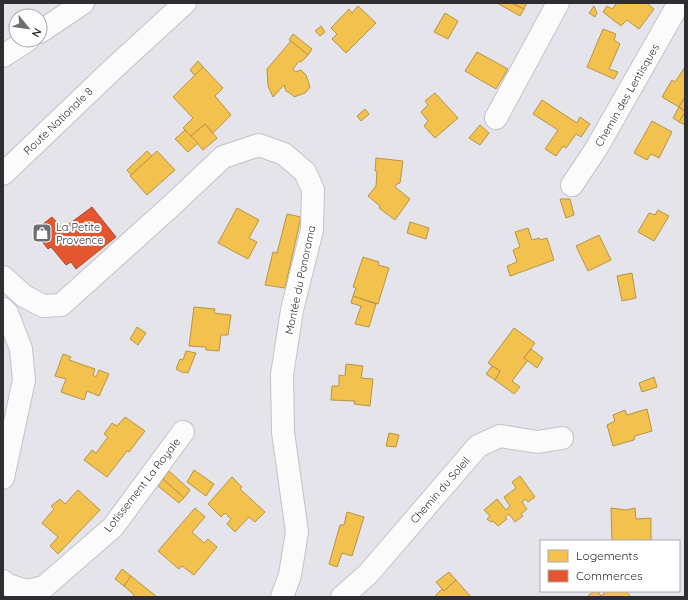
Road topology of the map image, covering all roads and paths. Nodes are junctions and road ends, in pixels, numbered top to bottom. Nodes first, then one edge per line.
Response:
1 (83, 3) edge
2 (185, 3) edge
3 (558, 3) edge
4 (679, 3) edge
5 (48, 27) edge
6 (16, 48) edge
7 (3, 56) edge
8 (114, 68) junction
9 (496, 118) dead end
10 (3, 161) edge
11 (3, 174) edge
12 (572, 185) dead end
13 (3, 277) edge
14 (3, 309) edge
15 (9, 339) edge
16 (183, 432) dead end
17 (562, 438) dead end
18 (3, 478) edge
19 (3, 581) edge
20 (282, 597) edge
21 (342, 597) edge

1 - 5 street
2 - 8 street, Route Nationale 8
3 - 9 street
4 - 12 street, Chemin des Lentisques
6 - 7 street
8 - 10 street, Route Nationale 8
8 - 11 street, Route Nationale 8
13 - 20 street, Montée du Panorama
14 - 15 street
15 - 18 street
16 - 19 street, Lotissement La Royale
17 - 21 street, Chemin du Soleil

